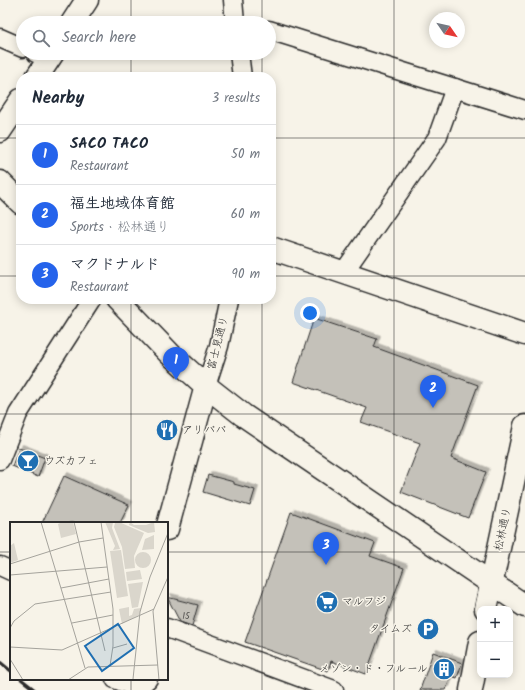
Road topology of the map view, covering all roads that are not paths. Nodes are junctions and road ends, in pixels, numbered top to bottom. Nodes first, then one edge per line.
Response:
1 (87, 0) edge
2 (233, 0) edge
3 (77, 16) edge
4 (237, 16) edge
5 (276, 32) edge
6 (0, 38) edge
7 (16, 45) edge
8 (44, 60) edge
9 (240, 60) edge
10 (39, 72) edge
11 (241, 72) edge
12 (455, 88) junction
13 (16, 107) edge
14 (525, 110) edge
15 (0, 131) edge
16 (0, 182) edge
17 (16, 198) edge
18 (276, 250) edge
19 (343, 273) junction
20 (89, 304) edge
21 (122, 304) edge
22 (228, 304) edge
23 (525, 334) edge
24 (206, 386) junction
25 (525, 426) edge
26 (0, 460) edge
27 (168, 526) edge
28 (0, 566) edge
29 (10, 571) edge
30 (492, 583) junction
31 (487, 606) edge
32 (525, 606) edge
33 (168, 628) edge
34 (477, 658) edge
35 (118, 680) edge
36 (147, 680) edge
37 (334, 690) edge
38 (471, 690) edge

1 - 3 street
2 - 4 street
5 - 12 street
6 - 7 street
8 - 10 street
9 - 11 street
12 - 14 street
12 - 19 street
13 - 15 street
16 - 17 street
18 - 19 street
19 - 23 street
20 - 26 street
21 - 24 street
22 - 24 street, 富士見通り
24 - 27 street
24 - 30 street
25 - 30 street, 松林通り
28 - 29 street
30 - 31 street, 松林通り
30 - 32 street
33 - 37 street
34 - 38 street
35 - 36 street

